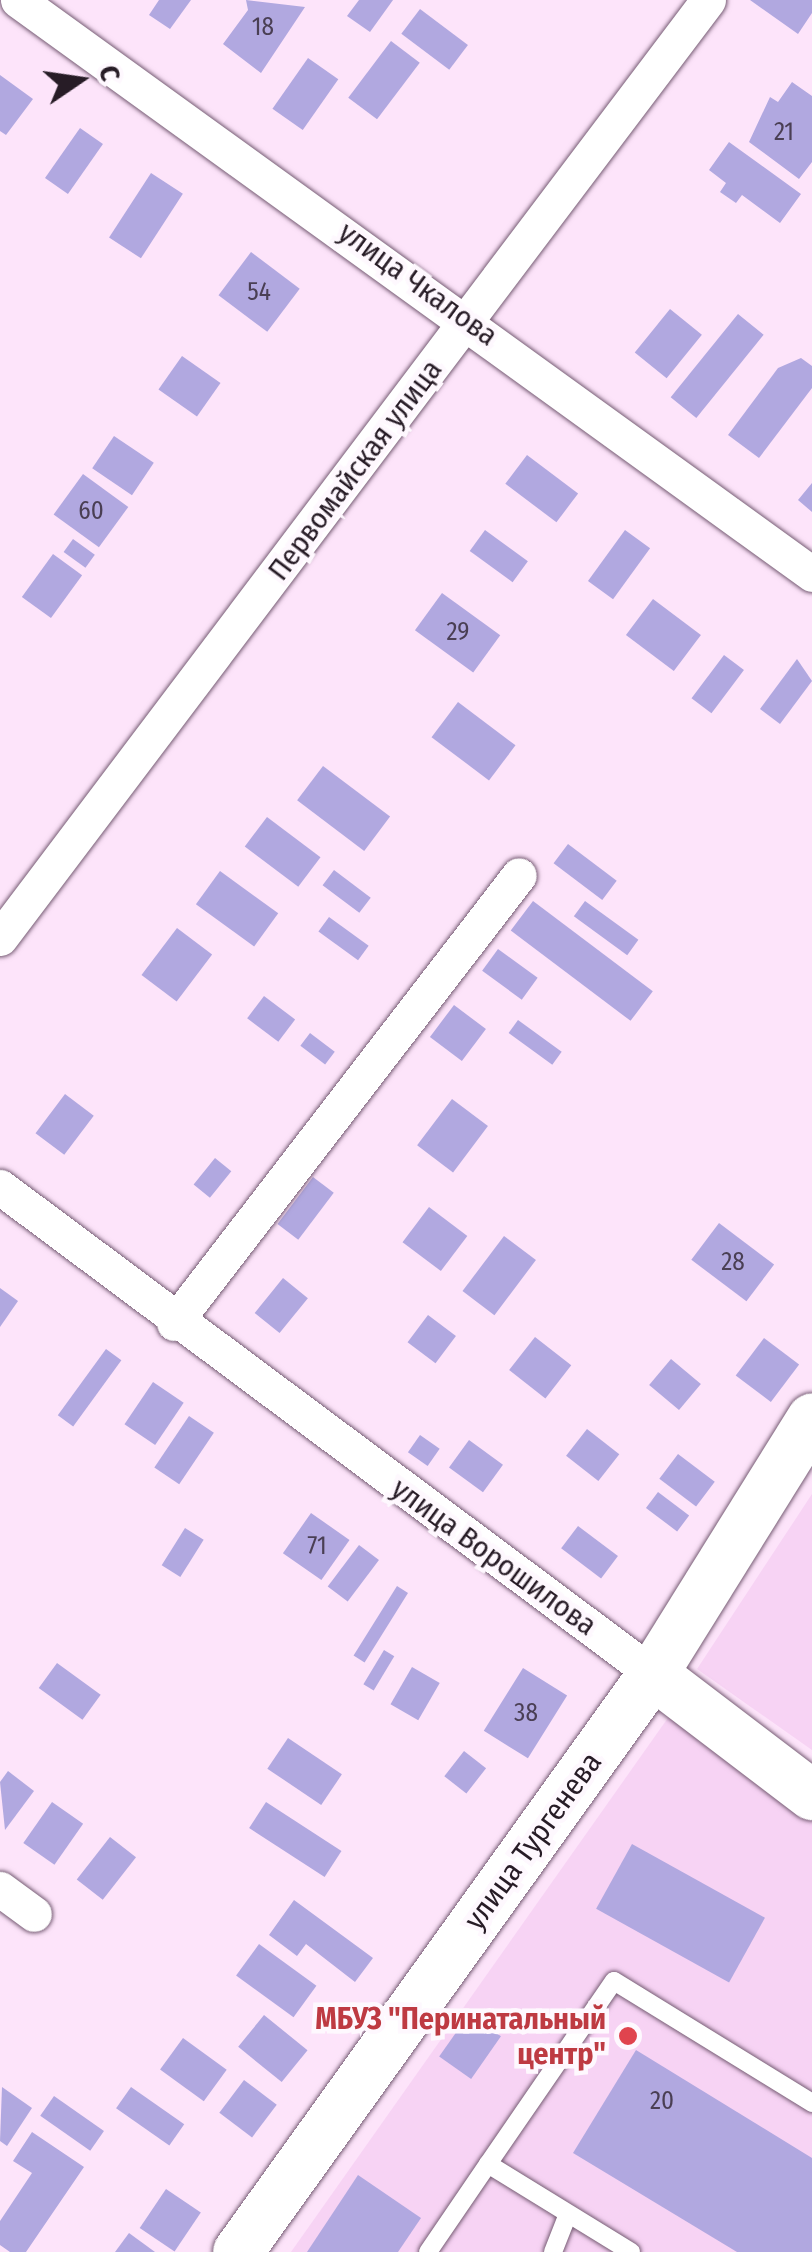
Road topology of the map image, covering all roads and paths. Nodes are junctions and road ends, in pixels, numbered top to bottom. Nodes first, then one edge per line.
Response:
1 (18, 0) edge
2 (708, 0) edge
3 (469, 319) junction
4 (812, 574) edge
5 (520, 875) dead end
6 (0, 938) edge
7 (0, 1187) edge
8 (174, 1323) junction
9 (812, 1420) edge
10 (653, 1674) junction
11 (812, 1795) edge
12 (0, 1889) edge
13 (34, 1914) dead end
14 (812, 2102) edge
15 (488, 2164) junction
16 (568, 2214) junction
17 (238, 2252) edge
18 (428, 2252) edge
19 (553, 2252) edge
20 (631, 2252) edge

1 - 3 street, улица Чкалова
2 - 3 street, Первомайская улица
3 - 4 street, улица Чкалова
3 - 6 street, Первомайская улица
5 - 8 street
7 - 8 street, улица Ворошилова
8 - 10 street, улица Ворошилова
9 - 10 street, улица Тургенева
10 - 11 street, улица Ворошилова
10 - 17 street, улица Тургенева
12 - 13 street
14 - 15 lane
15 - 16 lane
15 - 18 lane
16 - 19 lane
16 - 20 lane

